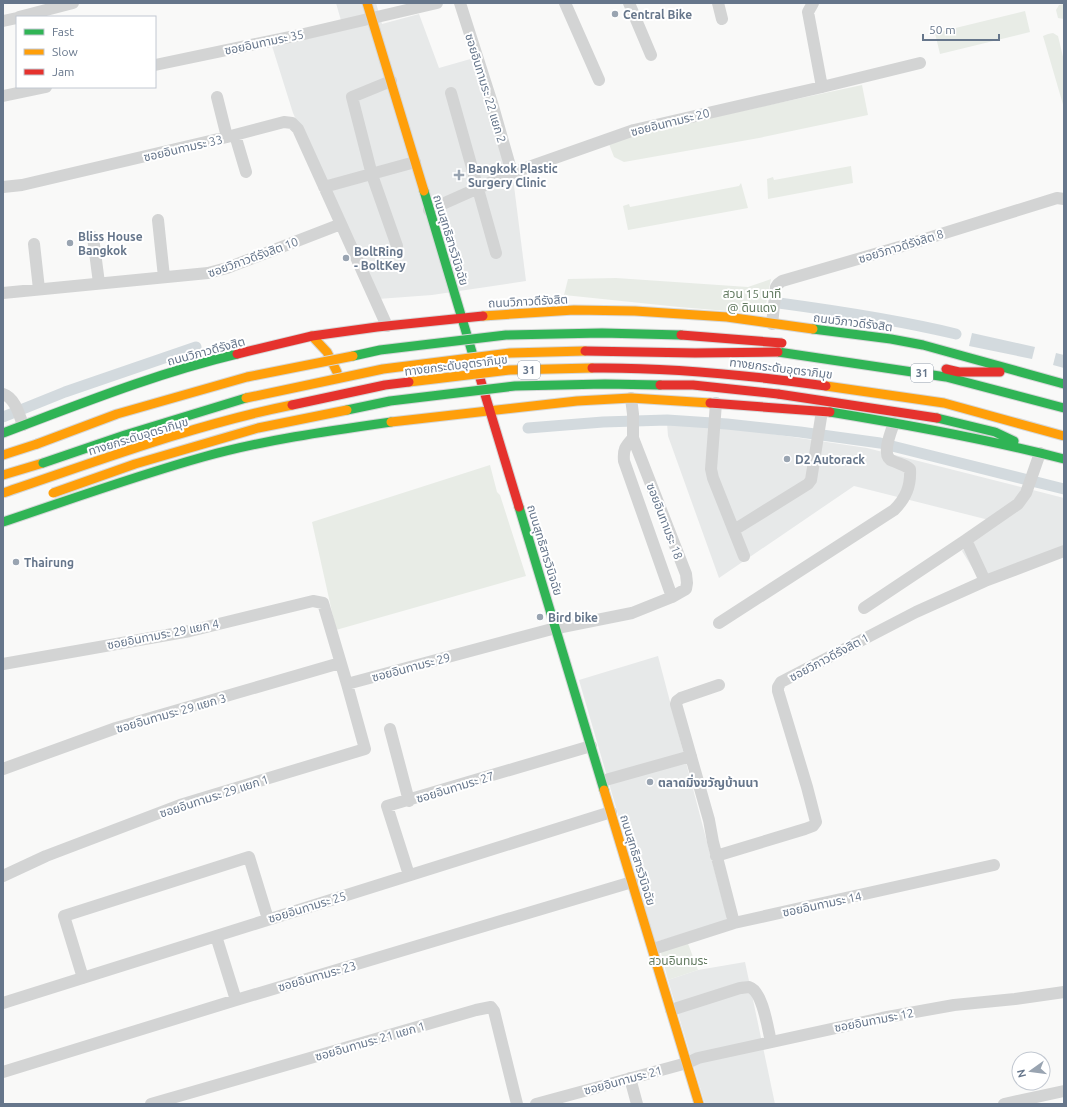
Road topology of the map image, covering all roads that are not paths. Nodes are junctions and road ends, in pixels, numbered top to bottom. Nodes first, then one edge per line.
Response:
1 (73, 3) edge
2 (367, 3) edge
3 (437, 3) edge
4 (460, 3) edge
5 (565, 3) edge
6 (629, 3) edge
7 (718, 3) edge
8 (813, 3) edge
9 (22, 16) edge
10 (16, 18) edge
11 (372, 18) junction
12 (722, 19) dead end
13 (3, 21) edge
14 (651, 55) dead end
15 (920, 63) dead end
16 (156, 65) edge
17 (598, 80) dead end
18 (391, 81) junction
19 (822, 87) junction
20 (41, 88) edge
21 (451, 93) dead end
22 (3, 96) edge
23 (217, 97) dead end
24 (231, 136) junction
25 (415, 162) junction
26 (246, 172) dead end
27 (512, 173) junction
28 (372, 175) junction
29 (3, 187) edge
30 (324, 187) junction
31 (478, 188) junction
32 (1064, 199) edge
33 (429, 210) junction
34 (158, 220) dead end
35 (341, 224) junction
36 (93, 237) dead end
37 (34, 244) dead end
38 (397, 246) dead end
39 (496, 253) dead end
40 (164, 278) junction
41 (99, 283) junction
42 (39, 289) junction
43 (3, 293) edge
44 (574, 310) junction
45 (635, 312) junction
46 (462, 317) junction
47 (772, 324) junction
48 (382, 326) junction
49 (312, 336) junction
50 (786, 344) dead end
51 (859, 355) dead end
52 (748, 362) dead end
53 (1023, 372) junction
54 (1063, 384) edge
55 (3, 394) edge
56 (634, 399) junction
57 (577, 401) junction
58 (716, 403) junction
59 (1064, 408) edge
60 (490, 410) junction
61 (822, 411) junction
62 (20, 417) junction
63 (401, 420) junction
64 (894, 423) junction
65 (337, 430) junction
66 (1064, 432) edge
67 (3, 433) edge
68 (1064, 436) edge
69 (633, 438) junction
70 (1039, 452) junction
71 (3, 455) edge
72 (1064, 459) edge
73 (3, 476) edge
74 (3, 493) edge
75 (49, 494) dead end
76 (3, 522) edge
77 (734, 530) junction
78 (966, 540) junction
79 (1064, 551) edge
80 (744, 556) dead end
81 (985, 581) junction
82 (672, 597) junction
83 (864, 608) dead end
84 (718, 623) dead end
85 (557, 629) junction
86 (340, 663) junction
87 (3, 664) edge
88 (347, 684) junction
89 (719, 684) dead end
90 (390, 729) dead end
91 (591, 746) junction
92 (691, 756) junction
93 (3, 769) edge
94 (602, 781) junction
95 (409, 801) junction
96 (611, 812) junction
97 (716, 856) junction
98 (994, 865) dead end
99 (409, 875) junction
100 (3, 876) edge
101 (632, 882) junction
102 (268, 919) junction
103 (734, 923) junction
104 (216, 936) junction
105 (653, 949) junction
106 (83, 978) junction
107 (1064, 992) edge
108 (236, 1000) junction
109 (3, 1003) edge
110 (671, 1010) junction
111 (771, 1042) junction
112 (687, 1063) junction
113 (3, 1072) edge
114 (630, 1078) junction
115 (1064, 1091) edge
116 (152, 1104) edge
117 (517, 1104) edge
118 (536, 1104) edge
119 (637, 1104) edge
120 (699, 1104) edge
121 (1007, 1104) edge

1 - 9 street
2 - 11 main road, ถนนสุทธิสารวินิจฉัย
3 - 11 street, ซอยอินทามระ 35
4 - 27 street, ซอยอินทามระ 22 แยก 2
5 - 17 street
6 - 14 street
7 - 12 street
8 - 19 street
10 - 13 street
11 - 16 street, ซอยอินทามระ 35
11 - 18 main road, ถนนสุทธิสารวินิจฉัย
15 - 19 street, ซอยอินทามระ 20
18 - 25 main road, ถนนสุทธิสารวินิจฉัย
18 - 28 street
19 - 27 street, ซอยอินทามระ 20
20 - 22 street
21 - 31 street
23 - 24 street
24 - 26 street
24 - 29 street, ซอยอินทามระ 33
24 - 30 street, ซอยอินทามระ 33
25 - 28 street
25 - 33 main road, ถนนสุทธิสารวินิจฉัย
27 - 31 street, ซอยอินทามระ 20
28 - 30 street
28 - 38 street
30 - 35 street, ซอยอินทามระ 33
31 - 33 street, ซอยอินทามระ 20
31 - 39 street
32 - 47 street, ซอยวิภาวดีรังสิต 8
33 - 46 main road, ถนนสุทธิสารวินิจฉัย
34 - 40 street
35 - 40 street, ซอยวิภาวดีรังสิต 10
35 - 48 street
36 - 41 street
37 - 42 street
40 - 41 street, ซอยวิภาวดีรังสิต 10
41 - 42 street, ซอยวิภาวดีรังสิต 10
42 - 43 street, ซอยวิภาวดีรังสิต 10
44 - 45 main road, ถนนวิภาวดีรังสิต / 31
44 - 46 main road, ถนนวิภาวดีรังสิต / 31
44 - 57 main road
45 - 47 main road, ถนนวิภาวดีรังสิต / 31
45 - 56 main road
46 - 48 main road, ถนนวิภาวดีรังสิต / 31
46 - 60 main road, ถนนสุทธิสารวินิจฉัย
47 - 53 main road, ถนนวิภาวดีรังสิต / 31
48 - 49 main road, ถนนวิภาวดีรังสิต / 31
48 - 63 main road
49 - 62 main road, ถนนวิภาวดีรังสิต / 31
49 - 65 main road
50 - 71 main road, bridge
51 - 53 main road, 31
52 - 73 main road, ทางยกระดับอุตราภิมุข / 31, bridge
53 - 54 main road, ถนนวิภาวดีรังสิต / 31
55 - 62 street
56 - 57 main road, 31
56 - 58 main road, 31
56 - 69 street, ซอยอินทามระ 18
57 - 60 main road, 31
58 - 61 main road, 31
58 - 77 street
59 - 73 main road, 31, bridge
60 - 63 main road, 31
60 - 85 main road, ถนนสุทธิสารวินิจฉัย
61 - 64 main road, 31
61 - 77 street
62 - 67 main road, ถนนวิภาวดีรังสิต / 31
63 - 65 main road, 31
64 - 70 main road, 31
64 - 84 street
65 - 76 main road, 31
66 - 74 main road, 31, bridge
68 - 74 main road, ทางยกระดับอุตราภิมุข / 31, bridge
69 - 82 street, ซอยอินทามระ 18
69 - 82 street, ซอยอินทามระ 18
70 - 72 main road, 31
70 - 75 main road, 31, bridge
70 - 78 street
77 - 80 street
78 - 81 street
78 - 83 street
79 - 81 street, ซอยวิภาวดีรังสิต 1
81 - 97 street, ซอยวิภาวดีรังสิต 1
82 - 85 street, ซอยอินทามระ 18
85 - 88 street, ซอยอินทามระ 29
85 - 91 main road, ถนนสุทธิสารวินิจฉัย
86 - 87 street, ซอยอินทามระ 29 แยก 4
86 - 88 street
86 - 93 street, ซอยอินทามระ 29 แยก 3
88 - 100 street, ซอยอินทามระ 29 แยก 1
89 - 92 street
90 - 95 street
91 - 94 main road, ถนนสุทธิสารวินิจฉัย
91 - 95 street, ซอยอินทามระ 27
92 - 94 street
92 - 97 street
94 - 96 main road, ถนนสุทธิสารวินิจฉัย
95 - 99 street, ซอยอินทามระ 27
96 - 99 street, ซอยอินทามระ 25
96 - 101 main road, ถนนสุทธิสารวินิจฉัย
97 - 103 street
98 - 103 street, ซอยอินทามระ 14
99 - 102 street, ซอยอินทามระ 25
101 - 105 main road, ถนนสุทธิสารวินิจฉัย
101 - 108 street, ซอยอินทามระ 23
102 - 104 street, ซอยอินทามระ 25
102 - 106 street
103 - 105 street, ซอยอินทามระ 14
104 - 106 street, ซอยอินทามระ 25
104 - 108 street
105 - 110 main road, ถนนสุทธิสารวินิจฉัย
106 - 109 street, ซอยอินทามระ 25
107 - 111 street, ซอยอินทามระ 12
108 - 113 street, ซอยอินทามระ 23
110 - 111 street
110 - 112 main road, ถนนสุทธิสารวินิจฉัย
111 - 112 street, ซอยอินทามระ 12
112 - 114 street, ซอยอินทามระ 21
112 - 120 main road, ถนนสุทธิสารวินิจฉัย
114 - 118 street, ซอยอินทามระ 21
114 - 119 street
115 - 121 street
116 - 117 street, ซอยอินทามระ 21 แยก 1

